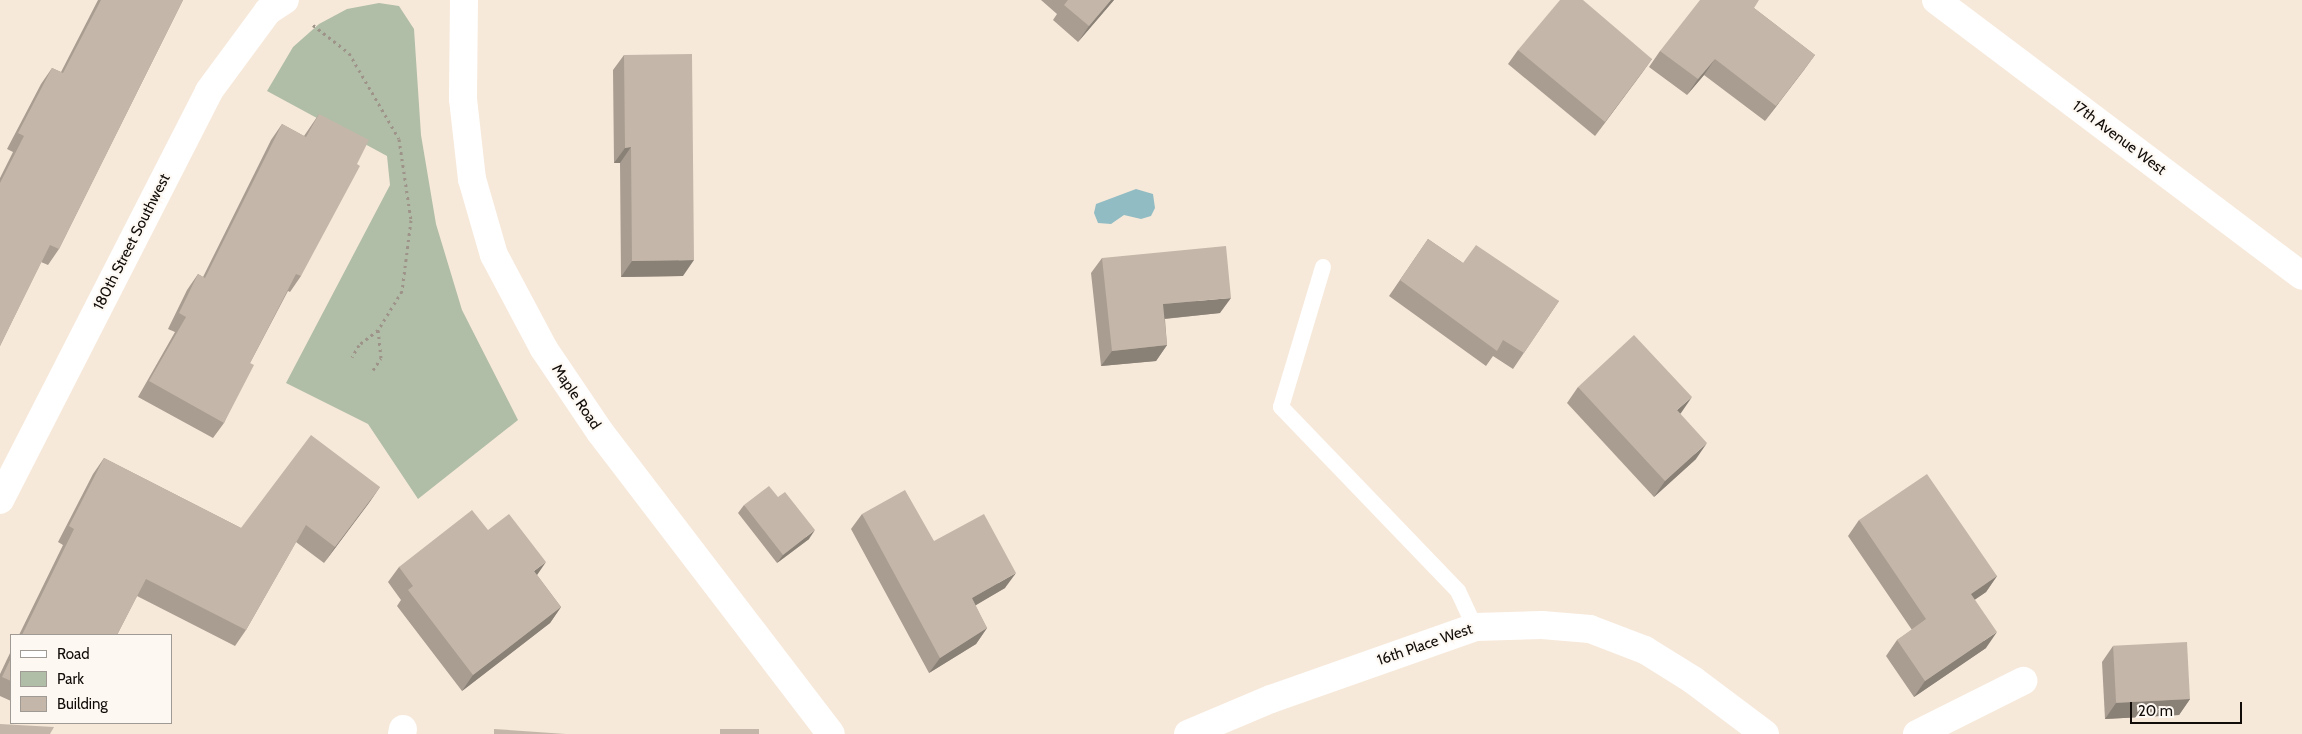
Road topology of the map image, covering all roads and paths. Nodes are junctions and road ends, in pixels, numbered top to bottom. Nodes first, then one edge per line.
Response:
1 (285, 0) edge
2 (464, 0) edge
3 (1936, 0) edge
4 (313, 25) dead end
5 (1322, 266) dead end
6 (2302, 276) edge
7 (378, 330) junction
8 (352, 357) dead end
9 (373, 370) dead end
10 (0, 500) edge
11 (1475, 626) junction
12 (2023, 681) dead end
13 (831, 734) edge
14 (1188, 734) edge
15 (1765, 734) edge
16 (1917, 734) edge

1 - 10 street, 180th Street Southwest
2 - 13 street, Maple Road
3 - 6 street, 17th Avenue West
4 - 7 path
5 - 11 lane
7 - 8 path
7 - 9 path
11 - 14 street, 16th Place West
11 - 15 street, 16th Place West
12 - 16 street

